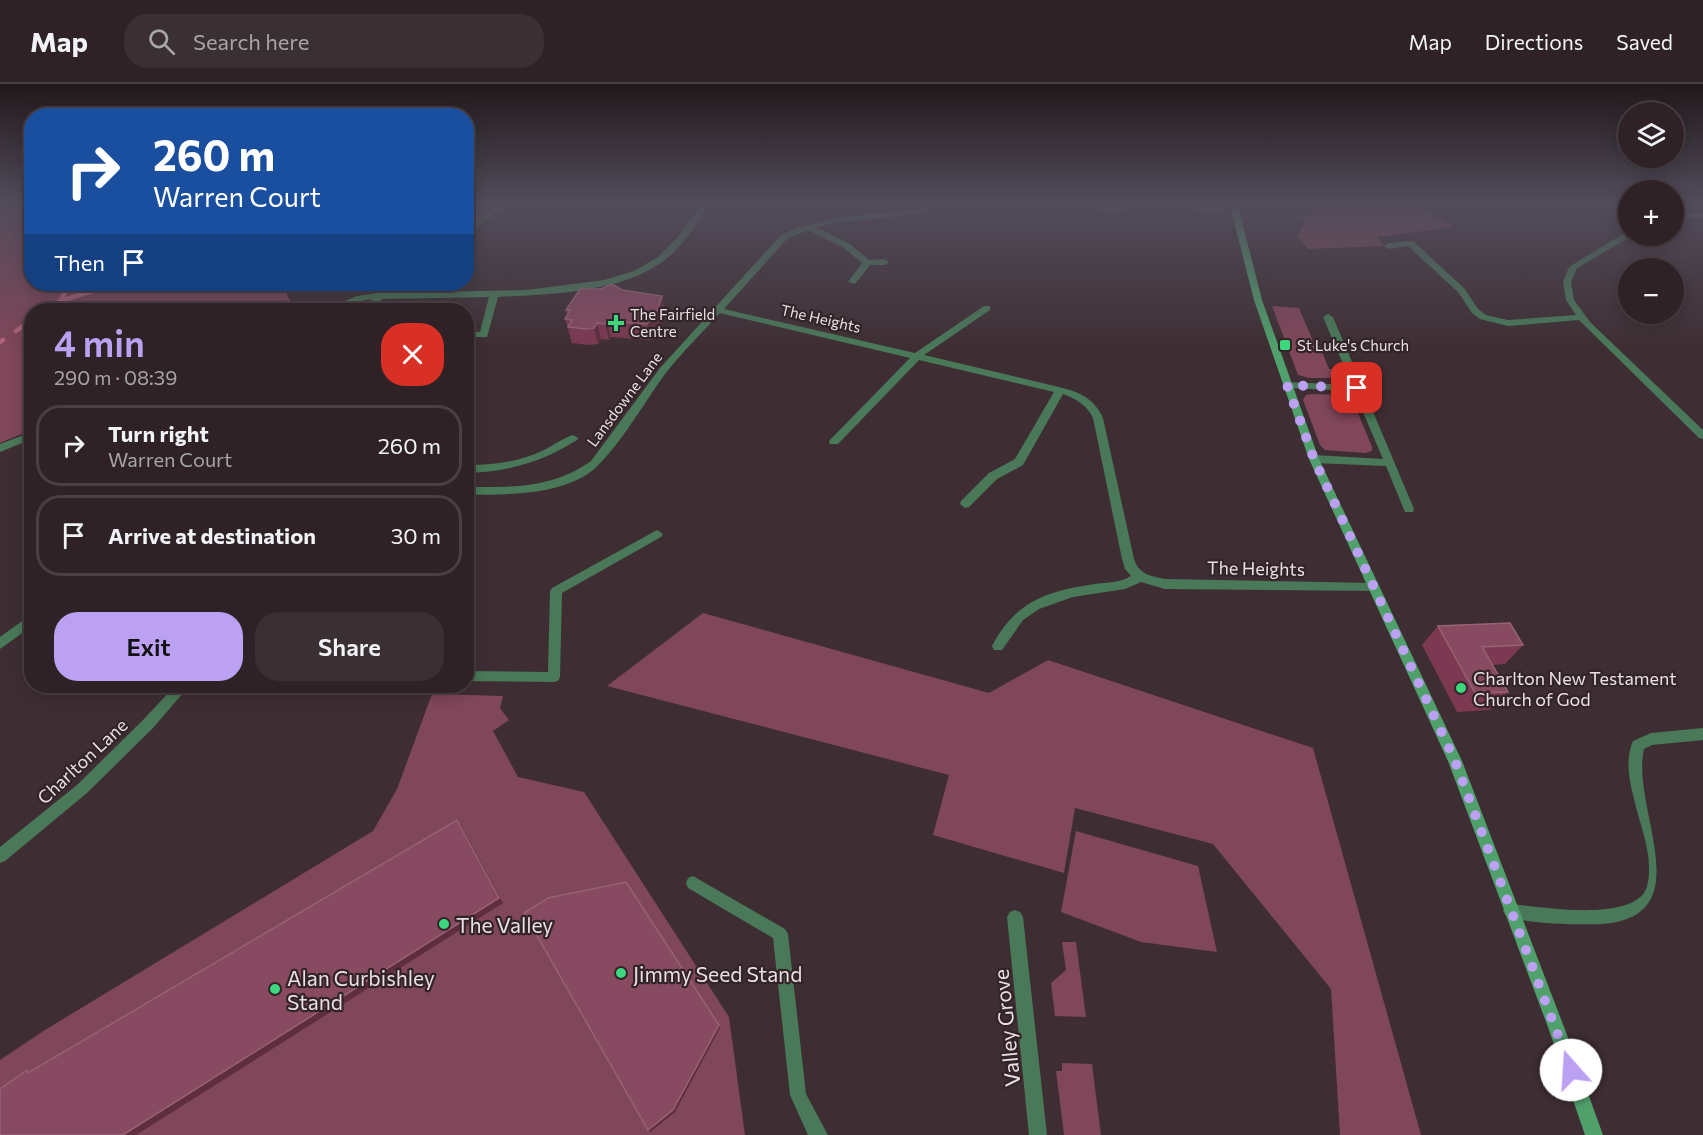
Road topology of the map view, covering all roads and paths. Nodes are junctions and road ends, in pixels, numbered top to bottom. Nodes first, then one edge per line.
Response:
1 (668, 251) edge
2 (770, 251) edge
3 (853, 251) edge
4 (1246, 251) edge
5 (1419, 251) edge
6 (1598, 251) edge
7 (885, 262) dead end
8 (867, 263) junction
9 (852, 282) dead end
10 (383, 291) edge
11 (495, 293) junction
12 (378, 296) junction
13 (346, 303) edge
14 (372, 303) edge
15 (987, 308) dead end
16 (718, 310) junction
17 (1328, 316) dead end
18 (1581, 317) junction
19 (474, 334) edge
20 (917, 356) junction
21 (1287, 385) junction
22 (1357, 388) junction
23 (1060, 390) junction
24 (1703, 436) edge
25 (24, 438) edge
26 (573, 438) dead end
27 (834, 442) dead end
28 (0, 448) edge
29 (1314, 459) junction
30 (1389, 463) junction
31 (474, 469) edge
32 (474, 491) edge
33 (965, 504) dead end
34 (1408, 509) dead end
35 (657, 534) dead end
36 (1140, 577) junction
37 (1373, 588) junction
38 (24, 626) edge
39 (0, 645) edge
40 (998, 646) dead end
41 (474, 676) edge
42 (177, 693) edge
43 (1703, 734) edge
44 (0, 856) edge
45 (693, 883) dead end
46 (1511, 911) junction
47 (1015, 917) dead end
48 (819, 1135) edge
49 (1038, 1135) edge
50 (1594, 1135) edge

1 - 11 street
2 - 16 street, Lansdowne Lane
3 - 8 street
4 - 21 street
5 - 18 street
6 - 18 street
7 - 8 street
8 - 9 street
10 - 12 street
11 - 12 street
11 - 19 street
12 - 13 street
12 - 14 street
15 - 20 street
16 - 20 street, The Heights
16 - 32 street, Lansdowne Lane
17 - 22 street
18 - 24 street
20 - 23 street, The Heights
20 - 27 street
21 - 22 street
21 - 29 street
22 - 30 street
23 - 33 street
23 - 36 street, The Heights
25 - 28 street
26 - 31 street
29 - 30 street
29 - 37 street
30 - 34 street
35 - 41 street
36 - 37 street, The Heights
36 - 40 street
37 - 46 street
38 - 39 street
42 - 44 street, Charlton Lane
43 - 46 street
45 - 48 street
46 - 50 street
47 - 49 street, Valley Grove

